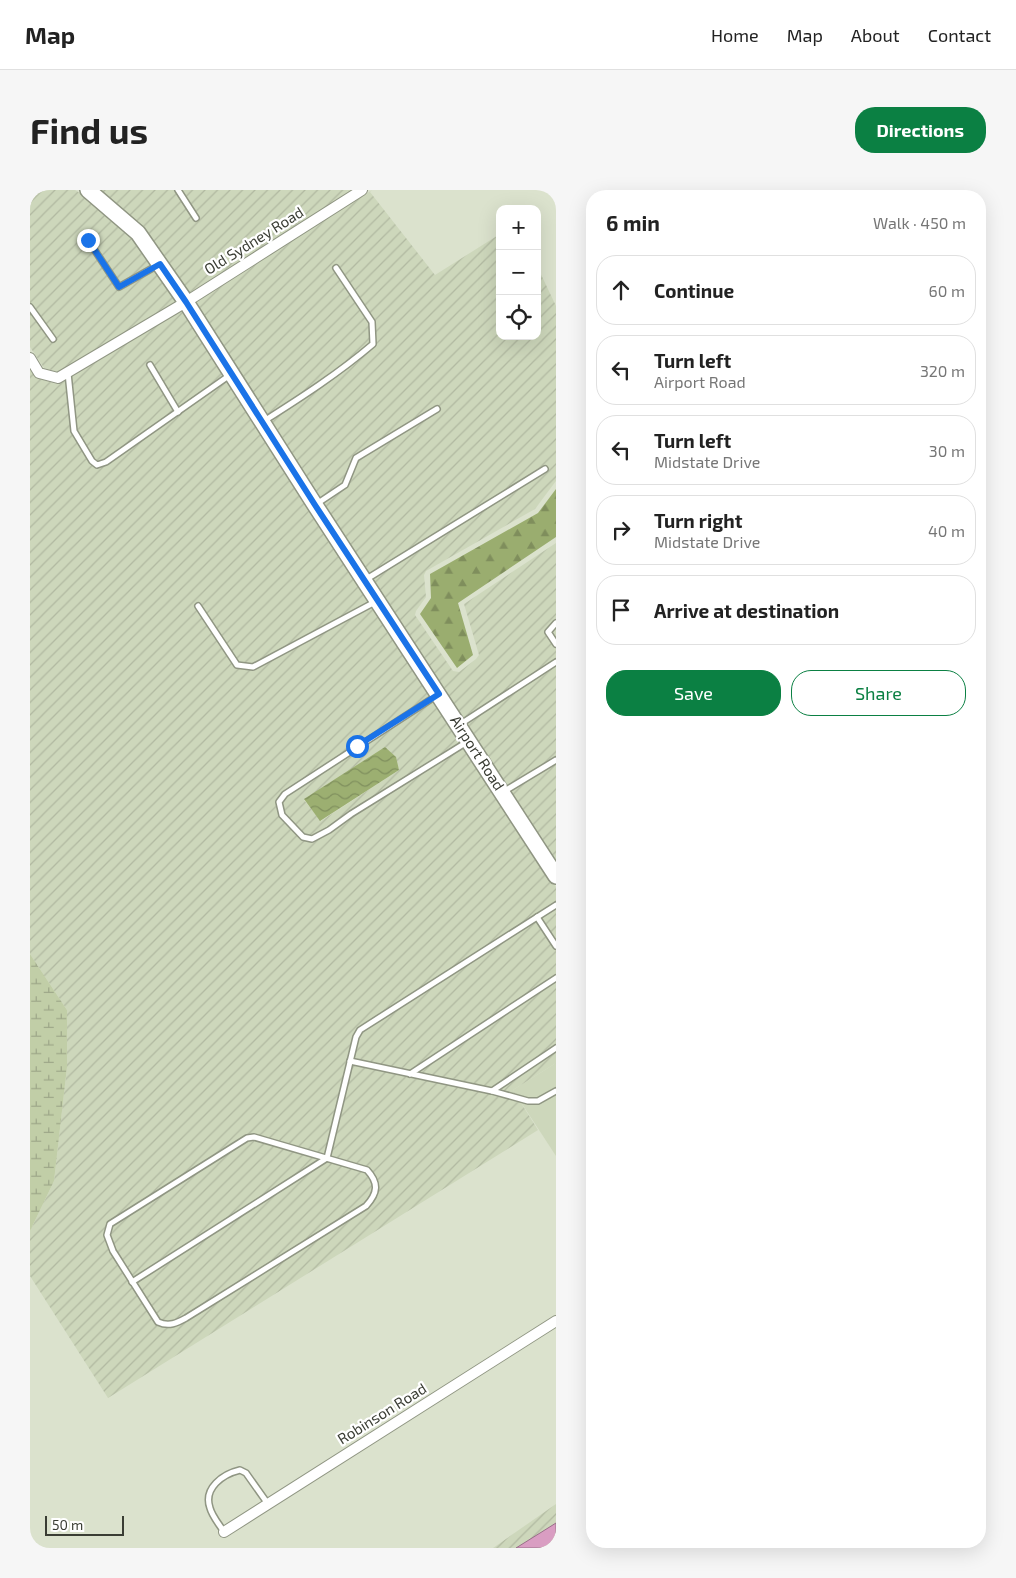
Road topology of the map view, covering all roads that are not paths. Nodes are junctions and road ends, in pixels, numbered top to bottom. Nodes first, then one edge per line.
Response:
1 (88, 190) edge
2 (178, 190) edge
3 (362, 190) edge
4 (196, 218) dead end
5 (88, 240) dead end
6 (160, 264) junction
7 (336, 268) dead end
8 (186, 302) junction
9 (30, 307) edge
10 (54, 339) dead end
11 (30, 358) edge
12 (150, 365) dead end
13 (68, 373) junction
14 (232, 373) junction
15 (436, 409) dead end
16 (178, 412) junction
17 (263, 421) junction
18 (545, 469) dead end
19 (315, 505) junction
20 (365, 580) junction
21 (378, 600) junction
22 (198, 606) dead end
23 (556, 623) edge
24 (556, 644) edge
25 (556, 662) edge
26 (439, 694) junction
27 (459, 725) junction
28 (469, 741) junction
29 (556, 760) edge
30 (502, 793) junction
31 (556, 876) edge
32 (556, 904) edge
33 (537, 916) junction
34 (556, 946) edge
35 (556, 978) edge
36 (556, 1048) edge
37 (350, 1061) junction
38 (410, 1074) junction
39 (556, 1091) edge
40 (492, 1092) junction
41 (327, 1158) junction
42 (132, 1282) junction
43 (556, 1321) edge
44 (268, 1504) junction
45 (224, 1532) joint

1 - 6 street, Airport Road
2 - 4 lane
3 - 8 street, Old Sydney Road
5 - 6 lane
6 - 8 street, Airport Road
7 - 17 lane
8 - 13 street, Old Sydney Road
8 - 14 street, Airport Road
9 - 10 lane
11 - 13 street
12 - 16 lane
13 - 16 lane
14 - 16 lane
14 - 17 street, Airport Road
15 - 19 lane
17 - 19 street, Airport Road
18 - 20 lane
19 - 20 street, Airport Road
20 - 21 street, Airport Road
21 - 22 lane
21 - 26 street, Airport Road
23 - 24 lane
25 - 27 lane
26 - 27 street, Airport Road
26 - 28 lane
27 - 28 street, Airport Road
28 - 30 street, Airport Road
29 - 30 lane
30 - 31 street, Airport Road
32 - 33 lane
33 - 34 lane
33 - 37 lane
35 - 38 lane
36 - 40 lane
37 - 38 lane
37 - 41 lane
38 - 40 lane
39 - 40 lane
41 - 42 lane
41 - 42 lane
41 - 42 lane
43 - 44 street, Robinson Road
44 - 45 street, Robinson Road
44 - 45 lane

